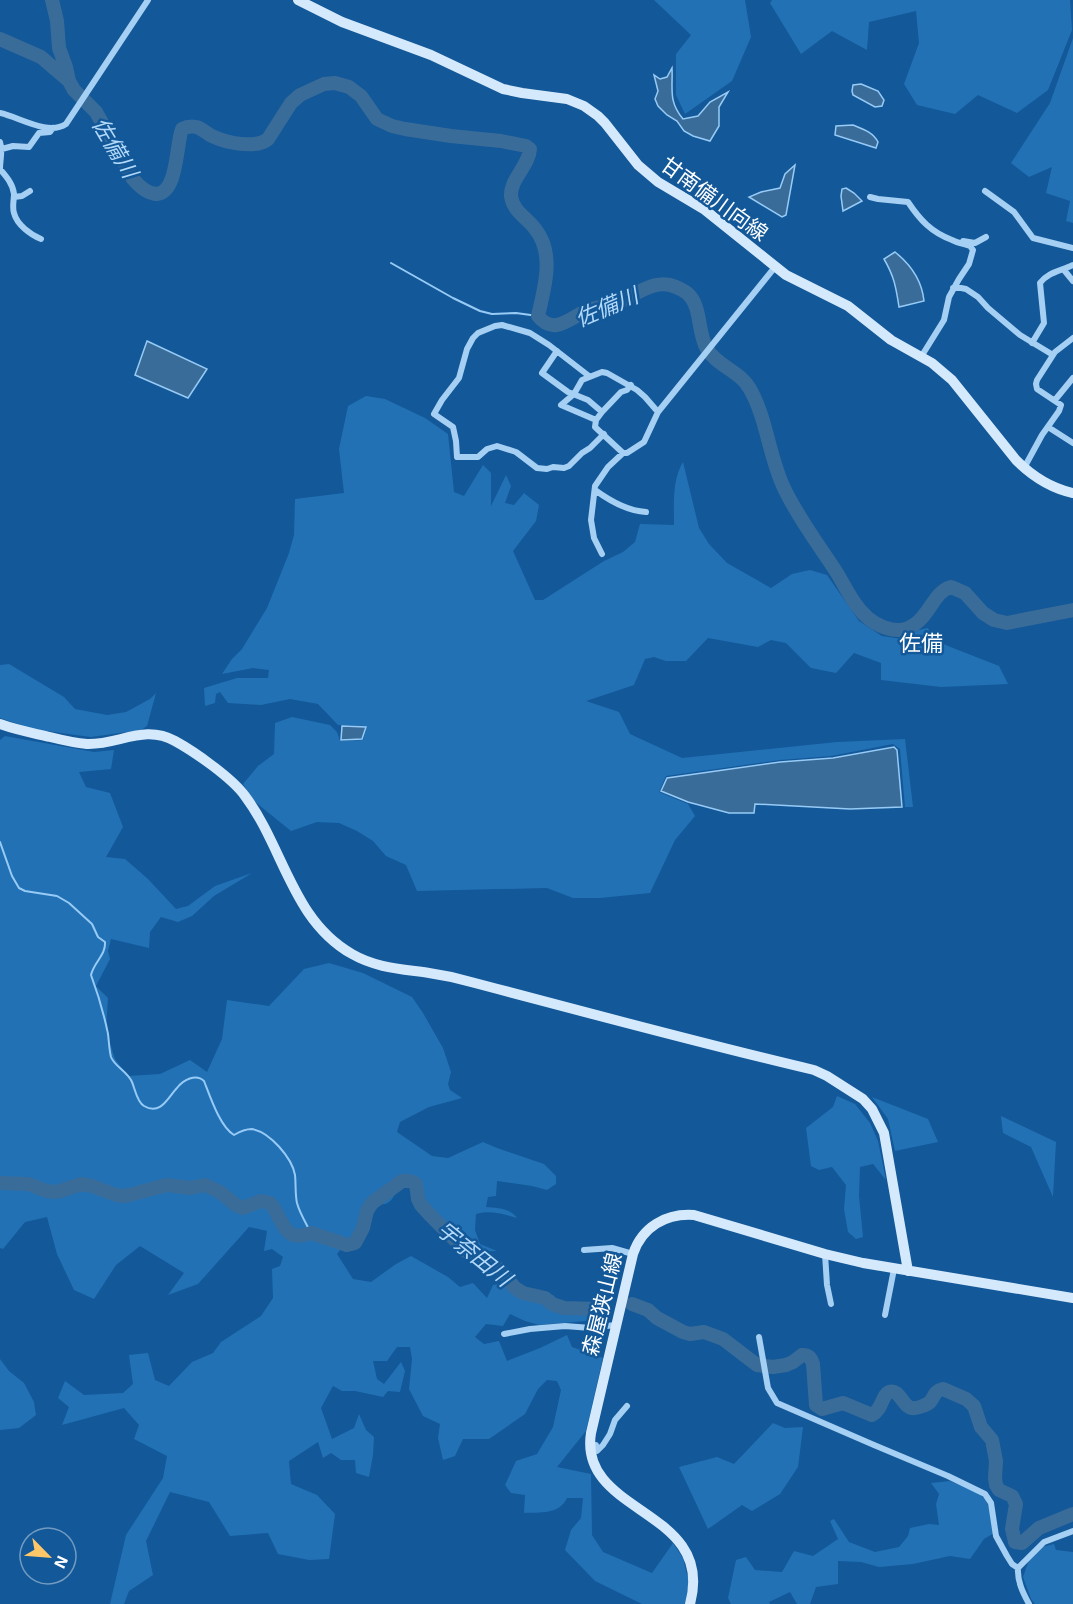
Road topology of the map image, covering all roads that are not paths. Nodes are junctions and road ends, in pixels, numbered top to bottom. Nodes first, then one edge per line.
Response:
1 (148, 0) edge
2 (298, 0) edge
3 (0, 113) edge
4 (53, 128) junction
5 (0, 142) edge
6 (2, 149) junction
7 (0, 169) edge
8 (30, 191) dead end
9 (985, 191) dead end
10 (14, 197) junction
11 (870, 197) dead end
12 (986, 237) dead end
13 (41, 239) dead end
14 (960, 243) junction
15 (1073, 248) edge
16 (1073, 265) edge
17 (775, 267) junction
18 (1064, 270) junction
19 (1073, 281) edge
20 (953, 288) junction
21 (1073, 338) edge
22 (1032, 343) junction
23 (557, 351) junction
24 (1053, 355) junction
25 (921, 357) junction
26 (589, 376) junction
27 (1073, 378) edge
28 (631, 385) junction
29 (574, 394) junction
30 (1055, 400) junction
31 (602, 412) junction
32 (658, 412) junction
33 (596, 420) junction
34 (1048, 427) junction
35 (604, 434) junction
36 (1073, 443) edge
37 (623, 453) junction
38 (1024, 468) junction
39 (595, 490) junction
40 (1073, 493) edge
41 (646, 513) dead end
42 (602, 554) dead end
43 (0, 724) edge
44 (584, 1250) dead end
45 (633, 1254) junction
46 (825, 1254) junction
47 (894, 1269) junction
48 (908, 1272) junction
49 (1073, 1298) edge
50 (831, 1304) dead end
51 (885, 1315) dead end
52 (615, 1325) junction
53 (504, 1334) dead end
54 (759, 1336) dead end
55 (627, 1406) dead end
56 (590, 1438) junction
57 (1073, 1532) edge
58 (1018, 1568) junction
59 (690, 1604) edge
60 (1029, 1604) edge

1 - 4 street
2 - 17 main road, 甘南備川向線
3 - 4 street
4 - 6 street
5 - 6 street
6 - 7 street
7 - 10 street
8 - 10 street
9 - 15 street
10 - 13 street
11 - 14 street
12 - 14 street
14 - 20 street
16 - 18 street
17 - 25 main road, 甘南備川向線
17 - 32 street
18 - 19 street
18 - 22 street
20 - 22 street
20 - 25 street
21 - 24 street
22 - 24 street
23 - 26 street
23 - 29 street
23 - 35 street
24 - 30 street
25 - 38 main road, 甘南備川向線
26 - 28 street
26 - 29 street
27 - 30 street
28 - 31 street
28 - 32 street
29 - 31 street
29 - 33 street
30 - 34 street
31 - 33 street
32 - 37 street
33 - 35 street
34 - 36 street
34 - 38 street
35 - 37 street
37 - 39 street
38 - 40 main road, 甘南備川向線
39 - 41 street
39 - 42 street
43 - 48 main road
44 - 45 street
45 - 46 main road, 森屋狭山線
45 - 52 main road, 森屋狭山線
46 - 47 main road, 森屋狭山線
46 - 50 street
47 - 48 main road, 森屋狭山線
47 - 51 street
48 - 49 main road, 森屋狭山線
52 - 53 street
52 - 56 main road, 森屋狭山線
54 - 58 street
55 - 56 street
56 - 59 main road, 森屋狭山線
57 - 58 street
58 - 60 street

